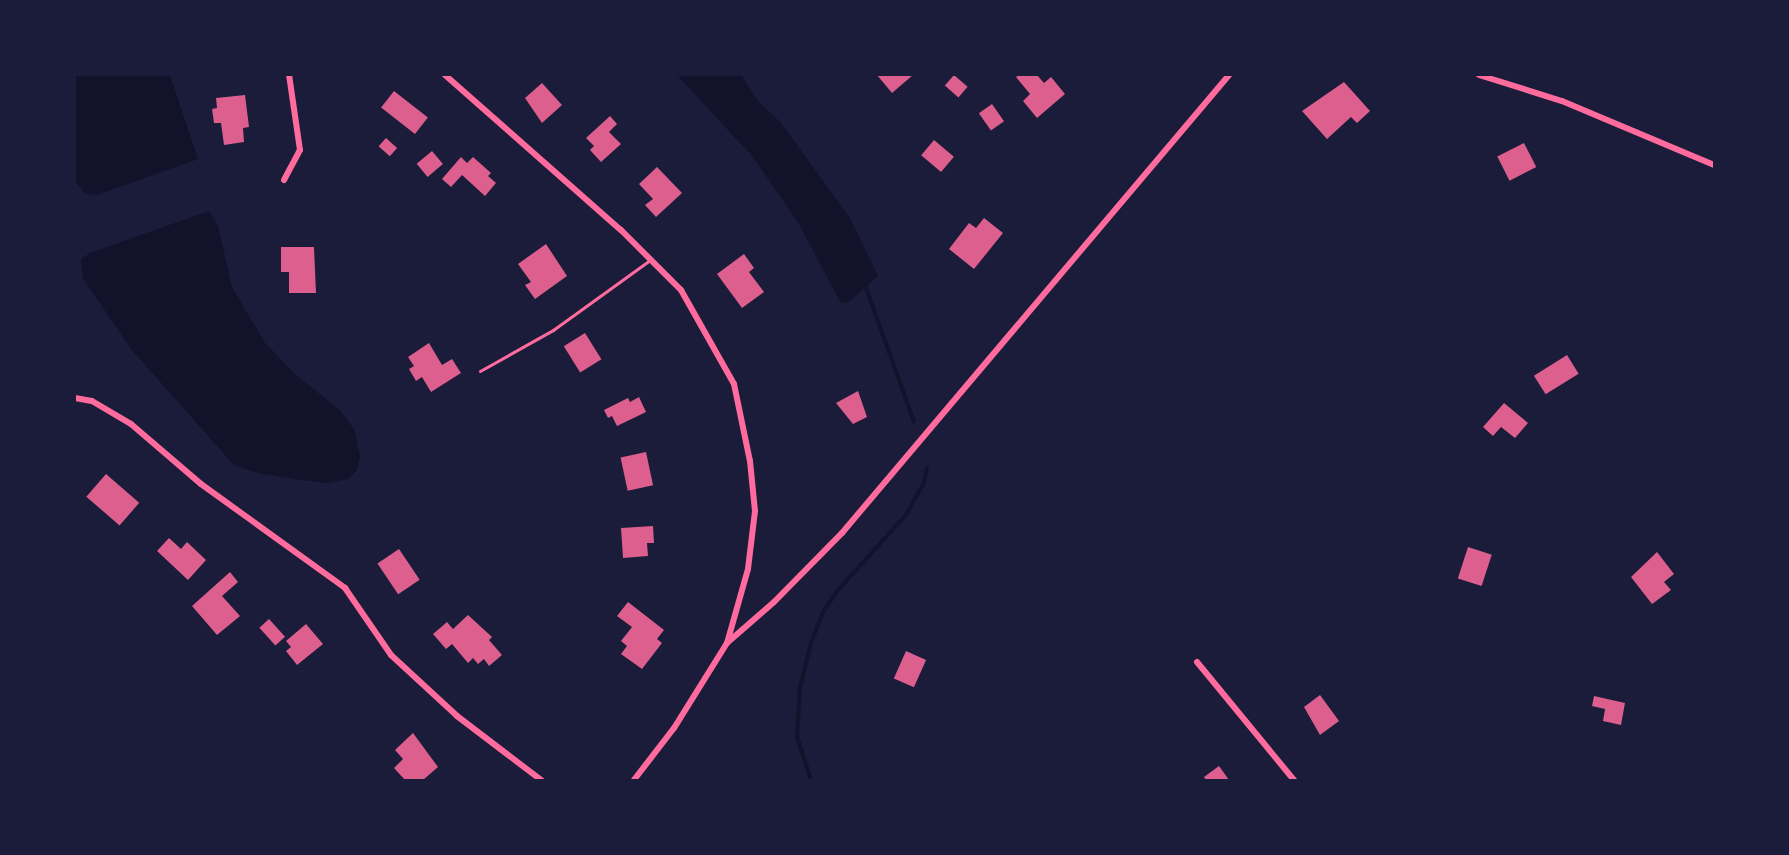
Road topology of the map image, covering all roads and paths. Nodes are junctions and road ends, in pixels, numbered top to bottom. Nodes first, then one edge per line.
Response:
1 (289, 75) edge
2 (445, 75) edge
3 (1229, 75) edge
4 (1479, 75) edge
5 (1714, 165) edge
6 (284, 180) dead end
7 (650, 260) junction
8 (480, 371) dead end
9 (75, 398) edge
10 (727, 643) junction
11 (1197, 662) dead end
12 (541, 780) edge
13 (634, 780) edge
14 (1294, 780) edge

1 - 6 street
2 - 7 street
3 - 10 street
4 - 5 street
7 - 8 lane
7 - 10 street
9 - 12 street
10 - 13 street
11 - 14 street

